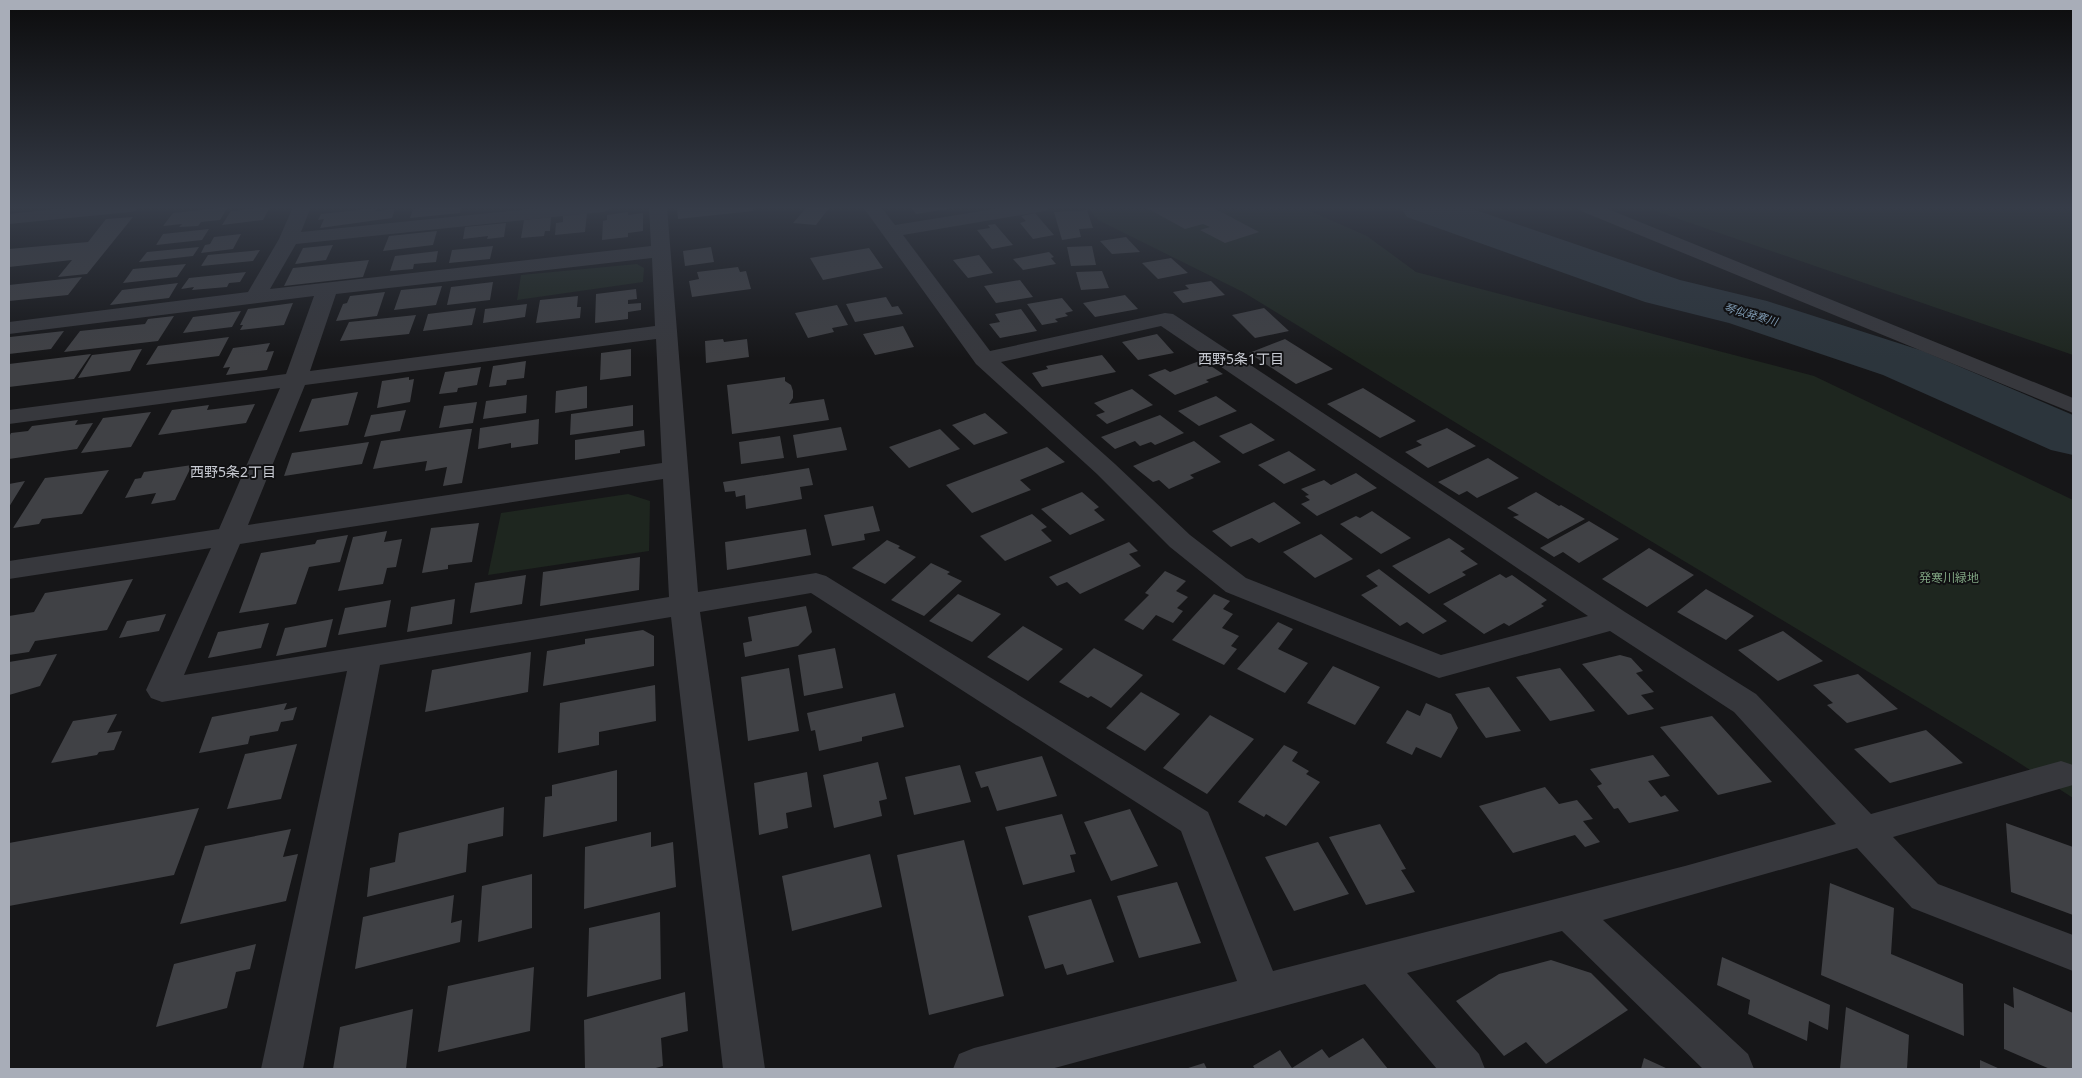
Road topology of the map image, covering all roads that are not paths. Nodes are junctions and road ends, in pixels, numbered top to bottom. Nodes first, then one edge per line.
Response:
1 (278, 257) edge
2 (598, 257) edge
3 (661, 257) edge
4 (909, 257) edge
5 (1710, 257) edge
6 (327, 289) junction
7 (255, 297) junction
8 (9, 328) edge
9 (666, 331) junction
10 (984, 359) junction
11 (296, 378) junction
12 (2073, 406) edge
13 (9, 417) edge
14 (675, 469) junction
15 (230, 536) junction
16 (9, 570) edge
17 (684, 604) junction
18 (1614, 619) junction
19 (366, 656) junction
20 (2061, 775) dead end
21 (1863, 830) junction
22 (1569, 913) junction
23 (2073, 953) edge
24 (1373, 964) junction
25 (1262, 994) junction
26 (1053, 1059) edge
27 (282, 1069) edge
28 (744, 1069) edge
29 (974, 1069) edge
30 (1464, 1069) edge
31 (1733, 1069) edge

1 - 7 street
2 - 6 street
3 - 9 street
4 - 10 street
5 - 12 street
6 - 7 street
6 - 11 street
7 - 8 street
9 - 11 street
9 - 14 street
10 - 18 street
10 - 18 street
11 - 13 street
11 - 15 street
14 - 15 street
14 - 17 street
15 - 16 street
15 - 19 street
17 - 19 street
17 - 25 street
17 - 28 street
18 - 21 street
19 - 27 street
20 - 21 street
21 - 22 street
21 - 23 street
22 - 24 street
22 - 31 street
24 - 25 street
24 - 30 street
25 - 26 street
26 - 29 street

